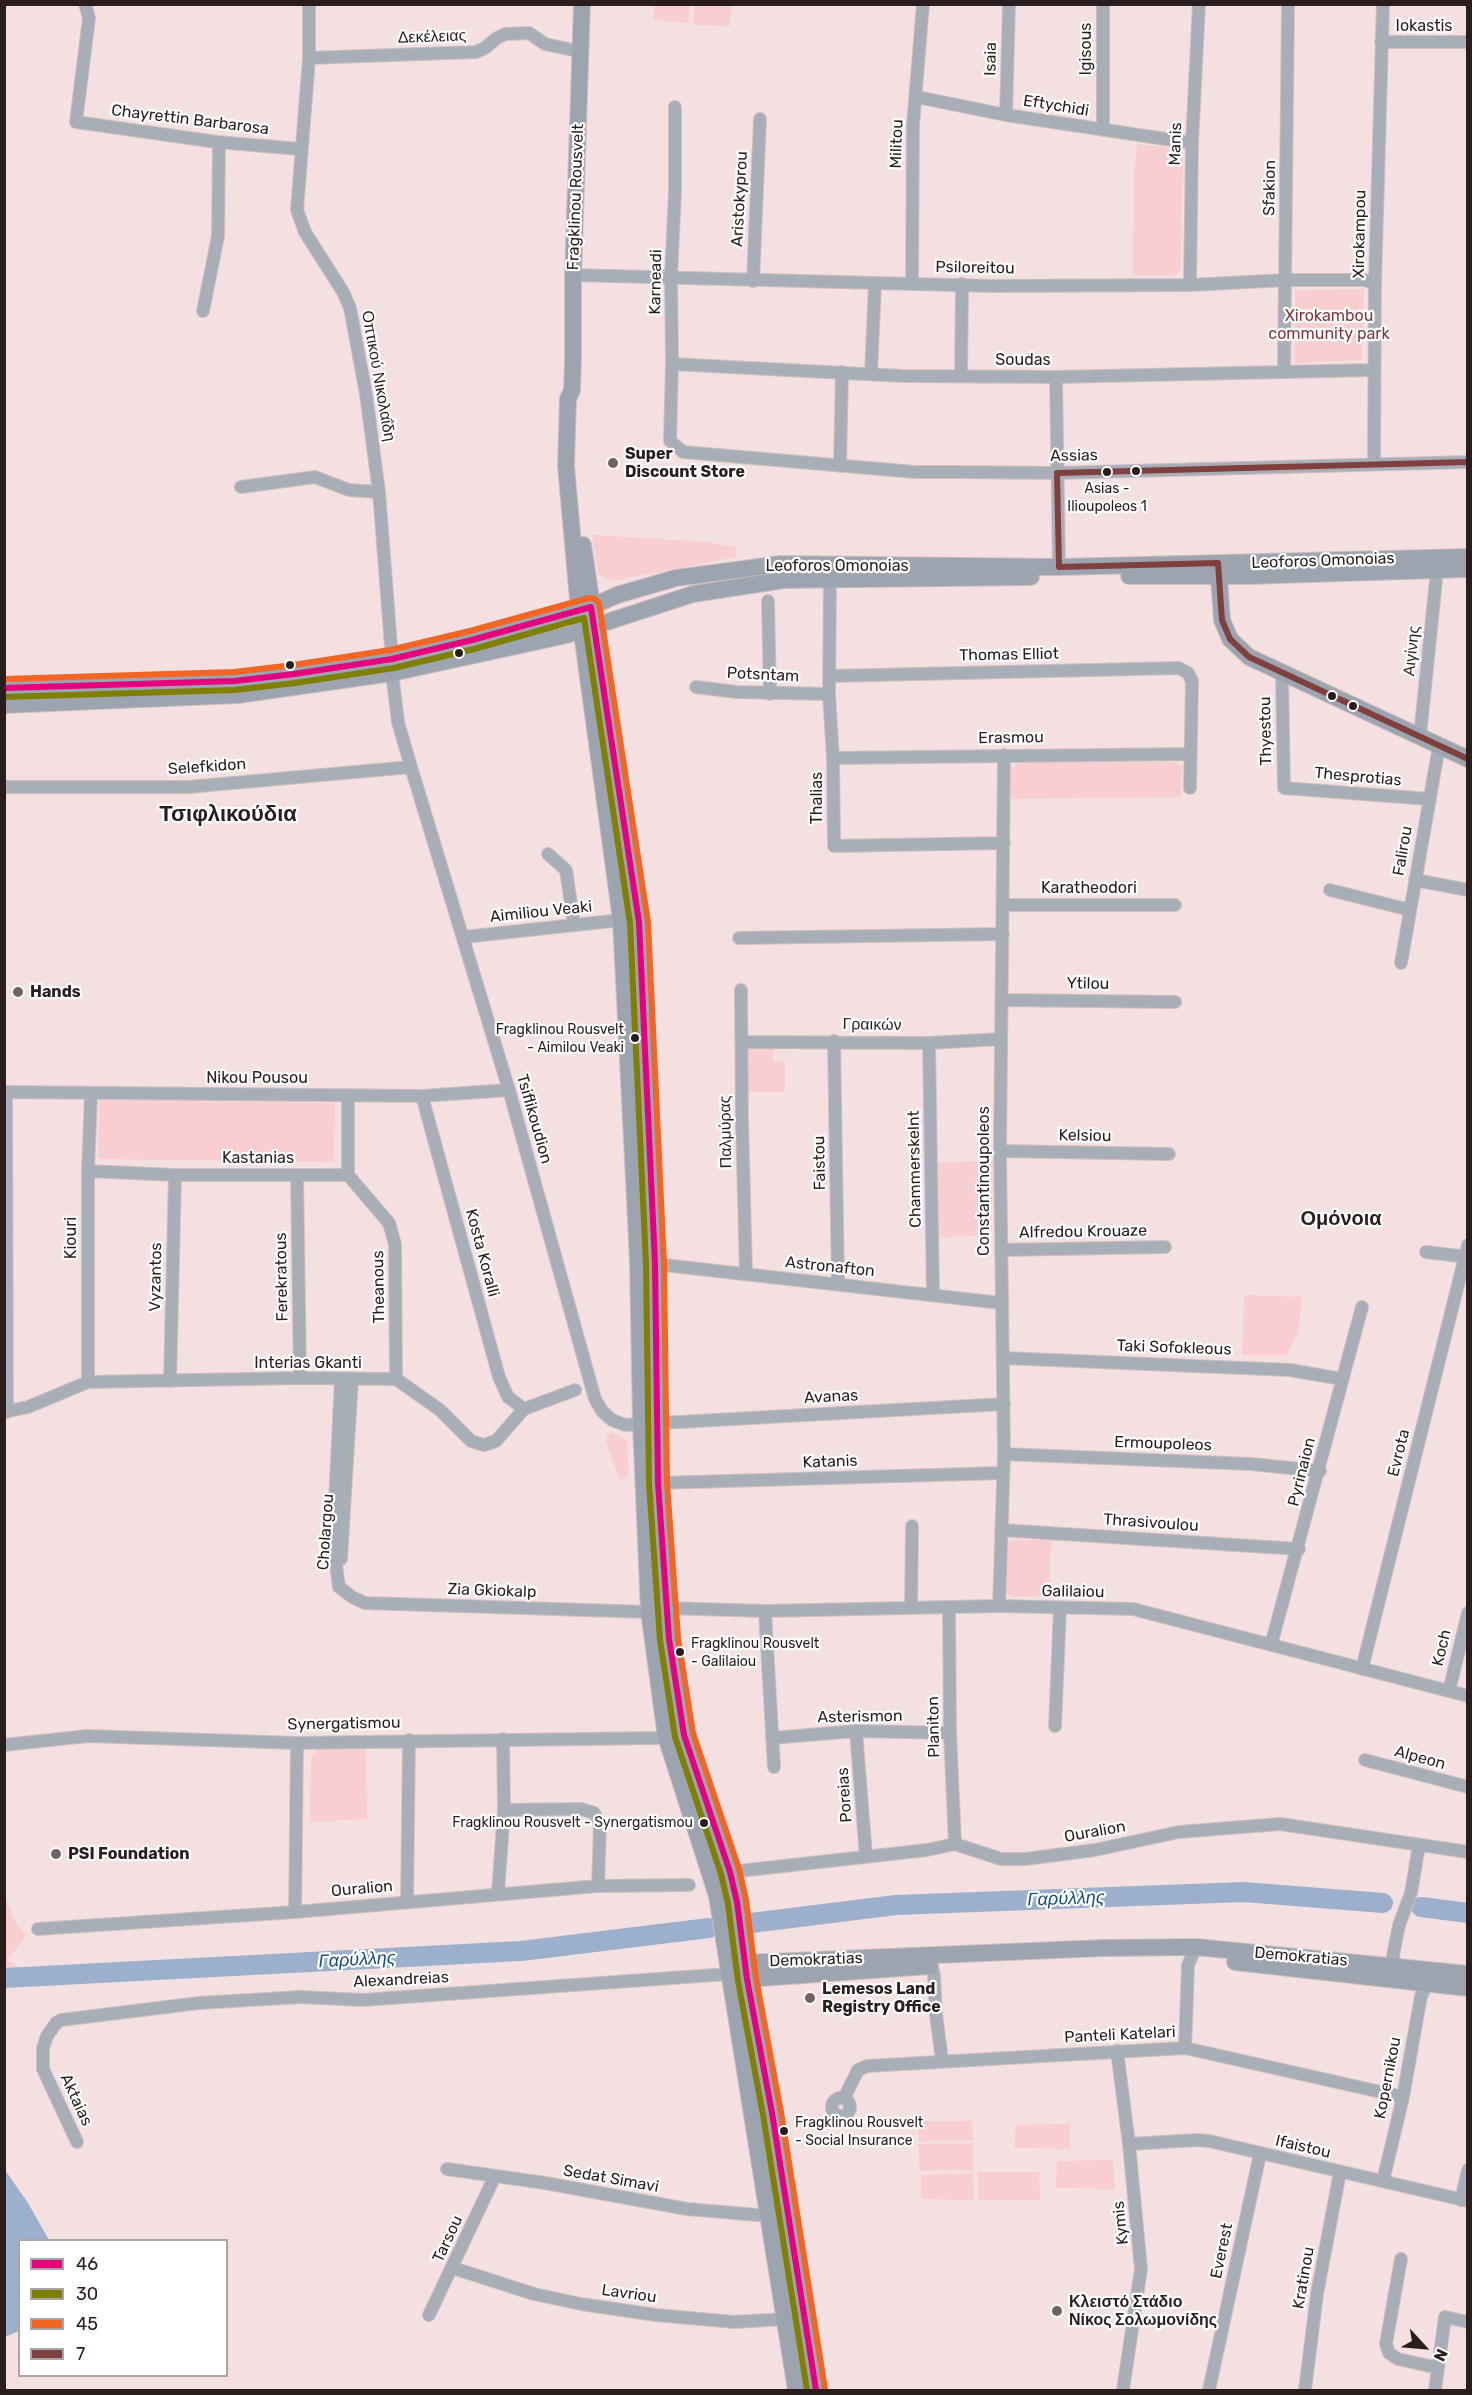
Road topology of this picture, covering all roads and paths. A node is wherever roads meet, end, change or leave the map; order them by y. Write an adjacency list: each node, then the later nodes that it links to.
1 (85, 4): 19 (street, Chayrettin Barbarosa)
2 (309, 4): 13 (street, Οπτικού Νικολαΐδη)
3 (582, 4): 12 (main road, Fragklinou Rousvelt)
4 (923, 4): 14 (street, Militou)
5 (1008, 4): 16 (street, Isaia)
6 (1103, 4): 18 (street, Igisous)
7 (1199, 4): 20 (street, Manis)
8 (1288, 4): 24 (street, Sfakion)
9 (1383, 4): 10 (street, Xirokampou)
10 (1381, 42): 11 (street, Iokastis); 27 (street, Xirokampou)
11 (1467, 42)
12 (582, 52): 13 (street, Δεκέλειας); 22 (main road, Fragklinou Rousvelt)
13 (309, 58): 21 (street, Οπτικού Νικολαΐδη)
14 (917, 97): 16 (street, Eftychidi); 28 (street, Militou)
15 (675, 107): 23 (street, Karneadi)
16 (1006, 115): 18 (street, Eftychidi)
17 (760, 119): 25 (street, Aristokyprou)
18 (1103, 130): 20 (street, Eftychidi)
19 (219, 142): 21 (street, Chayrettin Barbarosa); 31 (street)
20 (1192, 143): 30 (street, Manis)
21 (300, 149): 45 (street, Οπτικού Νικολαΐδη)
22 (573, 275): 23 (street, Psiloreitou); 53 (main road, Fragklinou Rousvelt)
23 (671, 277): 25 (street, Psiloreitou); 32 (street, Karneadi)
24 (1286, 280): 27 (street, Psiloreitou); 30 (street, Psiloreitou); 35 (street, Sfakion)
25 (753, 281): 26 (street, Psiloreitou)
26 (875, 283): 28 (street, Psiloreitou); 36 (street)
27 (1375, 283): 33 (street, Xirokampou)
28 (912, 284): 29 (street, Psiloreitou)
29 (962, 285): 30 (street, Psiloreitou); 37 (street)
30 (1190, 285)
31 (203, 311)
32 (672, 364): 34 (street, Soudas); 39 (street, Karneadi)
33 (1374, 370): 35 (street, Soudas); 41 (street, Xirokampou)
34 (842, 372): 36 (street, Soudas); 42 (street)
35 (1284, 372): 38 (street, Soudas)
36 (871, 373): 37 (street, Soudas)
37 (961, 376): 38 (street, Soudas)
38 (1056, 377): 43 (street)
39 (683, 452): 42 (street, Assias)
40 (1467, 462): 41 (street, Assias)
41 (1374, 464): 43 (street, Assias)
42 (840, 466): 43 (street, Assias)
43 (1057, 473): 47 (street)
44 (241, 487): 45 (street)
45 (379, 492): 55 (street, Οπτικού Νικολαΐδη)
46 (1467, 557): 48 (main road, Leoforos Omonoias)
47 (1059, 567): 48 (main road, Leoforos Omonoias); 53 (main road, Leoforos Omonoias)
48 (1217, 569): 50 (main road, Leoforos Omonoias); 51 (main road, Leoforos Omonoias); 56 (main road)
49 (1467, 569): 50 (main road, Leoforos Omonoias)
50 (1437, 570): 63 (street, Αιγίνης)
51 (830, 580): 54 (main road, Leoforos Omonoias); 57 (street, Thalias)
52 (768, 601): 61 (street)
53 (585, 609): 54 (main road, Fragklinou Rousvelt); 55 (main road, Leoforos Omonoias)
54 (588, 629): 55 (main road, Leoforos Omonoias); 82 (main road, Fragklinou Rousvelt); 110 (main road, Fragklinou Rousvelt)
55 (392, 666): 59 (main road, Leoforos Omonoias); 62 (main road, Leoforos Omonoias); 69 (street, Tsiflikoudion)
56 (1282, 674): 63 (main road); 72 (street, Thyestou)
57 (830, 676): 60 (street, Thalias); 65 (street, Thomas Elliot)
58 (696, 687): 61 (street, Potsntam)
59 (4, 688)
60 (829, 693): 61 (street, Potsntam); 67 (street, Thalias)
61 (770, 694)
62 (4, 705)
63 (1420, 736): 64 (main road)
64 (1439, 746): 68 (main road); 73 (street, Falirou)
65 (1190, 754): 66 (street, Erasmou); 71 (street)
66 (1004, 755): 67 (street, Erasmou); 74 (street, Constantinoupoleos)
67 (833, 758): 74 (street, Thalias)
68 (1467, 759)
69 (411, 767): 70 (street, Selefkidon); 85 (street, Tsiflikoudion)
70 (4, 787)
71 (1190, 788)
72 (1284, 788): 73 (street, Thesprotias)
73 (1429, 799): 76 (street, Falirou)
74 (1004, 843): 79 (street, Constantinoupoleos)
75 (548, 854): 83 (street)
76 (1415, 879): 78 (street); 81 (street, Falirou)
77 (1330, 890): 81 (street)
78 (1467, 890)
79 (1003, 905): 80 (street, Karatheodori); 84 (street, Constantinoupoleos)
80 (1175, 905)
81 (1410, 910): 87 (street, Falirou)
82 (621, 920): 83 (street, Aimiliou Veaki); 128 (main road, Fragklinou Rousvelt)
83 (574, 925): 85 (street, Aimiliou Veaki)
84 (1003, 934): 86 (street); 89 (street, Constantinoupoleos)
85 (464, 938): 95 (street, Tsiflikoudion)
86 (739, 938)
87 (1401, 963)
88 (741, 990): 93 (street, Παλμύρας)
89 (1001, 1000): 90 (street, Ytilou); 91 (street, Constantinoupoleos)
90 (1175, 1002)
91 (1001, 1039): 94 (street, Γραικών); 100 (street, Constantinoupoleos)
92 (834, 1041): 93 (street, Γραικών); 94 (street, Γραικών); 112 (street, Faistou)
93 (743, 1042): 111 (street, Παλμύρας)
94 (929, 1042): 113 (street, Chammerskelnt)
95 (509, 1090): 99 (street, Nikou Pousou); 128 (street, Tsiflikoudion)
96 (5, 1092): 97 (street, Nikou Pousou); 126 (street)
97 (91, 1094): 98 (street, Nikou Pousou); 102 (street, Kiouri)
98 (348, 1095): 99 (street, Nikou Pousou); 105 (street)
99 (422, 1096): 125 (street, Kosta Koralli)
100 (1000, 1151): 101 (street, Kelsiou); 107 (street, Constantinoupoleos)
101 (1168, 1154)
102 (88, 1171): 103 (street, Kastanias); 122 (street, Kiouri)
103 (175, 1174): 104 (street, Kastanias); 121 (street, Vyzantos)
104 (297, 1175): 105 (street, Kastanias); 117 (street, Ferekratous)
105 (348, 1175): 119 (street, Theanous)
106 (1165, 1246): 107 (street, Alfredou Krouaze)
107 (1001, 1250): 114 (street, Constantinoupoleos)
108 (1426, 1252): 109 (street)
109 (1466, 1253): 146 (street, Evrota)
110 (655, 1264): 111 (street, Astronafton); 127 (main road, Fragklinou Rousvelt)
111 (746, 1274): 112 (street, Astronafton)
112 (838, 1284): 113 (street, Astronafton)
113 (933, 1295): 114 (street, Astronafton)
114 (1001, 1303): 116 (street, Constantinoupoleos)
115 (1362, 1307): 120 (street, Pyrinaion)
116 (1004, 1358): 120 (street, Taki Sofokleous); 124 (street, Constantinoupoleos)
117 (300, 1378): 118 (street, Interias Gkanti); 121 (street, Interias Gkanti)
118 (347, 1379): 119 (street, Interias Gkanti); 136 (street, Cholargou)
119 (396, 1379): 125 (street)
120 (1342, 1379): 130 (street, Pyrinaion)
121 (170, 1381): 122 (street, Interias Gkanti)
122 (88, 1382): 126 (street, Interias Gkanti)
123 (575, 1390): 125 (street)
124 (1004, 1404): 127 (street, Avanas); 129 (street, Constantinoupoleos)
125 (524, 1410)
126 (6, 1412)
127 (659, 1422): 128 (street, Tsiflikoudion); 132 (main road, Fragklinou Rousvelt)
128 (640, 1424): 143 (main road, Fragklinou Rousvelt)
129 (1004, 1454): 130 (street, Ermoupoleos); 131 (street, Constantinoupoleos)
130 (1320, 1471): 135 (street, Pyrinaion)
131 (1002, 1473): 132 (street, Katanis); 134 (street, Constantinoupoleos)
132 (658, 1483): 138 (main road, Fragklinou Rousvelt)
133 (912, 1526): 139 (street)
134 (1001, 1530): 135 (street, Thrasivoulou); 137 (street, Constantinoupoleos)
135 (1299, 1549): 145 (street, Pyrinaion)
136 (339, 1587): 143 (street, Zia Gkiokalp)
137 (999, 1606): 140 (street, Galilaiou); 141 (street, Galilaiou)
138 (666, 1608): 142 (street, Galilaiou); 152 (main road, Fragklinou Rousvelt)
139 (910, 1608): 140 (street, Galilaiou); 142 (street, Galilaiou)
140 (950, 1608): 151 (street, Planiton)
141 (1060, 1608): 145 (street, Galilaiou); 149 (street)
142 (765, 1611): 154 (street)
143 (649, 1612): 153 (main road, Fragklinou Rousvelt)
144 (1467, 1613): 147 (street, Koch)
145 (1271, 1645): 146 (street, Galilaiou)
146 (1362, 1669): 147 (street, Galilaiou)
147 (1449, 1691): 148 (street, Galilaiou)
148 (1467, 1696)
149 (1055, 1726)
150 (856, 1731): 151 (street, Asterismon); 154 (street, Asterismon); 166 (street, Poreias)
151 (950, 1733): 163 (street, Planiton)
152 (684, 1735): 153 (street, Synergatismou); 167 (main road, Fragklinou Rousvelt)
153 (666, 1737): 155 (street, Synergatismou); 178 (main road, Fragklinou Rousvelt)
154 (772, 1738): 160 (street)
155 (503, 1739): 156 (street, Synergatismou); 162 (street)
156 (409, 1740): 157 (street, Synergatismou); 171 (street)
157 (297, 1743): 158 (street, Synergatismou); 172 (street)
158 (4, 1745)
159 (1365, 1760): 161 (street, Alpeon)
160 (774, 1767)
161 (1467, 1787)
162 (504, 1810): 169 (street); 170 (street)
163 (955, 1844): 164 (street, Ouralion); 166 (street, Ouralion)
164 (1419, 1845): 165 (street, Ouralion); 176 (street)
165 (1467, 1852)
166 (866, 1856): 167 (street, Ouralion)
167 (730, 1872): 177 (main road, Fragklinou Rousvelt)
168 (689, 1885): 169 (street, Ouralion)
169 (598, 1886): 170 (street, Ouralion)
170 (498, 1893): 171 (street, Ouralion)
171 (407, 1901): 172 (street, Ouralion)
172 (295, 1912): 173 (street, Ouralion)
173 (38, 1929)
174 (1193, 1952): 175 (main road, Demokratias); 176 (main road, Demokratias); 181 (main road, Demokratias); 183 (street)
175 (930, 1961): 177 (main road, Demokratias); 185 (street)
176 (1395, 1966): 179 (main road, Demokratias)
177 (746, 1971): 178 (main road); 201 (main road, Fragklinou Rousvelt)
178 (728, 1974): 182 (street, Alexandreias); 197 (main road, Fragklinou Rousvelt)
179 (1467, 1974)
180 (1467, 1988): 181 (main road, Demokratias)
181 (1424, 1990): 186 (street, Kopernikou)
182 (47, 2036): 188 (street, Aktaias)
183 (1185, 2048): 184 (street, Panteli Katelari); 186 (street, Panteli Katelari)
184 (1117, 2051): 185 (street, Panteli Katelari); 189 (street, Kymis)
185 (942, 2061): 187 (street, Panteli Katelari)
186 (1402, 2097): 195 (street, Kopernikou)
187 (844, 2098)
188 (77, 2142)
189 (1129, 2144): 190 (street, Ifaistou); 207 (street, Kymis)
190 (1260, 2154): 193 (street, Ifaistou); 208 (street, Everest)
191 (447, 2169): 194 (street, Sedat Simavi)
192 (1467, 2170): 196 (street)
193 (1340, 2172): 195 (street, Ifaistou); 209 (street, Kratinou)
194 (495, 2176): 197 (street, Sedat Simavi); 199 (street, Tarsou)
195 (1383, 2181): 196 (street, Ifaistou)
196 (1464, 2200)
197 (769, 2216): 202 (main road, Fragklinou Rousvelt)
198 (1401, 2259): 204 (street)
199 (453, 2268): 200 (street, Tarsou); 202 (street, Lavriou)
200 (429, 2315)
201 (805, 2318): 202 (street, Lavriou); 206 (main road, Fragklinou Rousvelt)
202 (786, 2319): 205 (main road, Fragklinou Rousvelt)
203 (1467, 2322): 204 (street)
204 (1438, 2368): 210 (street)
205 (796, 2391)
206 (816, 2391)
207 (1123, 2391)
208 (1209, 2391)
209 (1305, 2391)
210 (1436, 2391)

